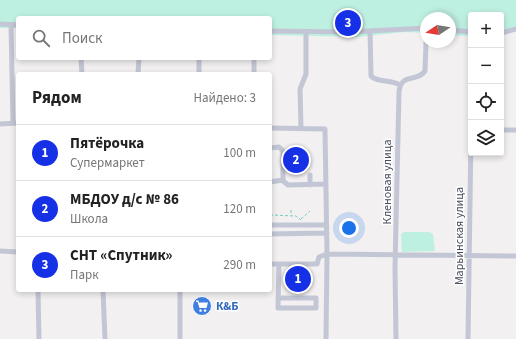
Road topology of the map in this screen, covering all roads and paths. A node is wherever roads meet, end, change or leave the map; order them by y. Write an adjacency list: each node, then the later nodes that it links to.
1 (0, 24): 3 (street)
2 (16, 24): 3 (street)
3 (11, 25): 22 (street)
4 (420, 28): 7 (street)
5 (516, 29): 11 (street)
6 (272, 31): 9 (street)
7 (370, 31): 9 (street); 21 (street)
8 (456, 31): 10 (street)
9 (306, 32): 25 (street)
10 (468, 32)
11 (504, 32)
12 (426, 48): 21 (street)
13 (81, 60): 17 (street)
14 (139, 60): 18 (street)
15 (199, 60): 19 (street)
16 (254, 60): 20 (street)
17 (82, 72)
18 (138, 72)
19 (199, 72)
20 (254, 72)
21 (400, 85): 48 (street, Кленовая улица)
22 (16, 123): 23 (street)
23 (0, 124)
24 (272, 128): 25 (street)
25 (301, 128): 33 (street)
26 (504, 130): 27 (street)
27 (516, 130)
28 (272, 148): 31 (street)
29 (471, 156): 49 (street, Марьинская улица)
30 (310, 175): 34 (street)
31 (282, 181): 32 (street); 34 (street)
32 (272, 182)
33 (326, 184): 34 (street); 42 (street)
34 (310, 185)
35 (291, 210): 38 (path)
36 (310, 211): 39 (path)
37 (272, 215): 38 (path)
38 (291, 216): 39 (path)
39 (300, 219): 41 (path)
40 (272, 225): 41 (street)
41 (307, 225): 42 (street)
42 (326, 225): 44 (street)
43 (272, 234): 44 (street)
44 (327, 234): 47 (street)
45 (0, 251): 46 (street)
46 (16, 252)
47 (327, 254): 48 (street); 52 (street); 60 (street)
48 (397, 255): 49 (street); 61 (street, Кленовая улица)
49 (470, 256): 50 (street); 62 (street, Марьинская улица)
50 (516, 256)
51 (272, 264): 52 (street)
52 (279, 264): 56 (street)
53 (38, 292): 57 (street)
54 (103, 292): 58 (street)
55 (180, 292): 59 (street)
56 (278, 298): 56 (street)
57 (39, 339)
58 (105, 339)
59 (180, 339)
60 (326, 339)
61 (396, 339)
62 (468, 339)

